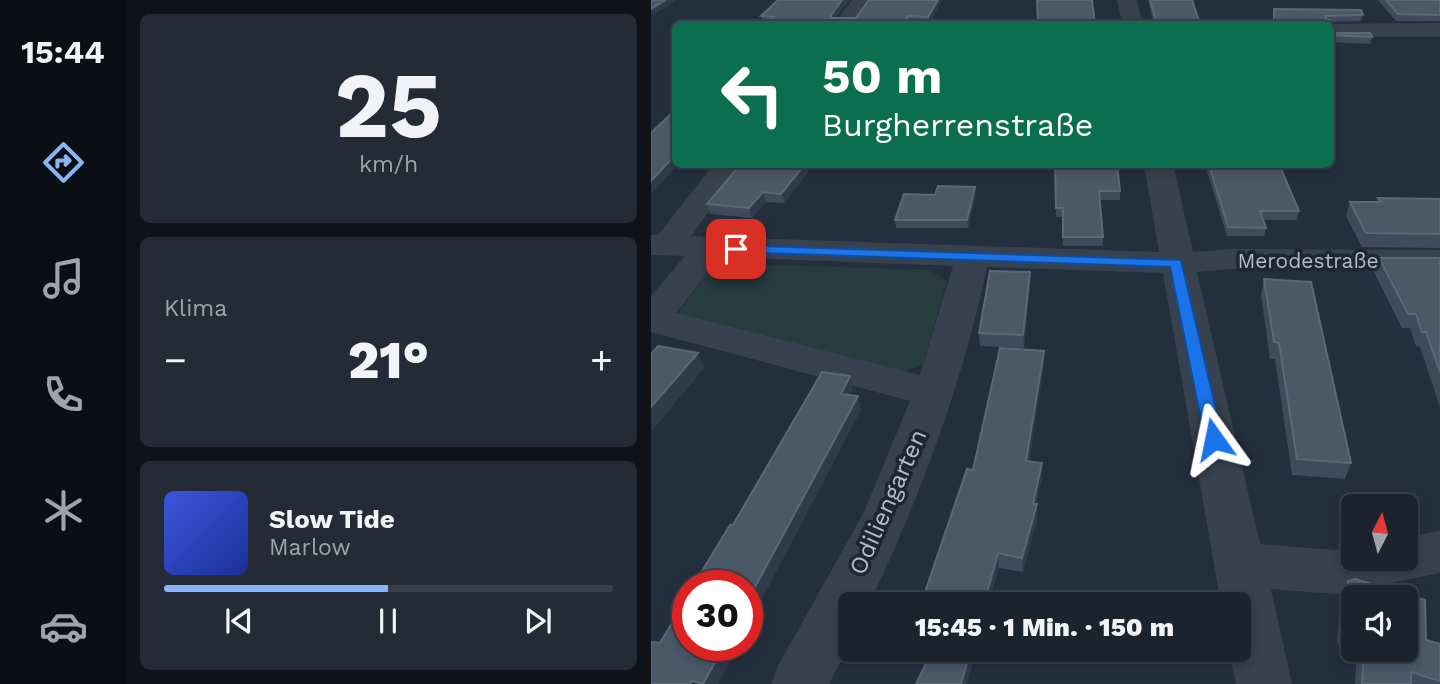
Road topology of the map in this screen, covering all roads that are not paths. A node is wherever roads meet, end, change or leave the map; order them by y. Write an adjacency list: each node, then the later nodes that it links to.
1 (862, 0): 3 (street)
2 (1127, 0): 4 (street)
3 (846, 21)
4 (1131, 21)
5 (1334, 30): 6 (street)
6 (1440, 30)
7 (726, 168): 9 (street)
8 (1159, 168): 13 (street)
9 (659, 245): 10 (street, Merodestraße)
10 (710, 248): 11 (street, Merodestraße); 14 (street)
11 (973, 255): 13 (street, Merodestraße); 15 (street, Odiliengarten)
12 (1440, 260): 13 (street, Merodestraße)
13 (1176, 263): 17 (street)
14 (652, 320): 15 (street)
15 (934, 393): 18 (street, Odiliengarten)
16 (1440, 552): 17 (street)
17 (1241, 565): 19 (street)
18 (799, 684)
19 (1264, 684)

